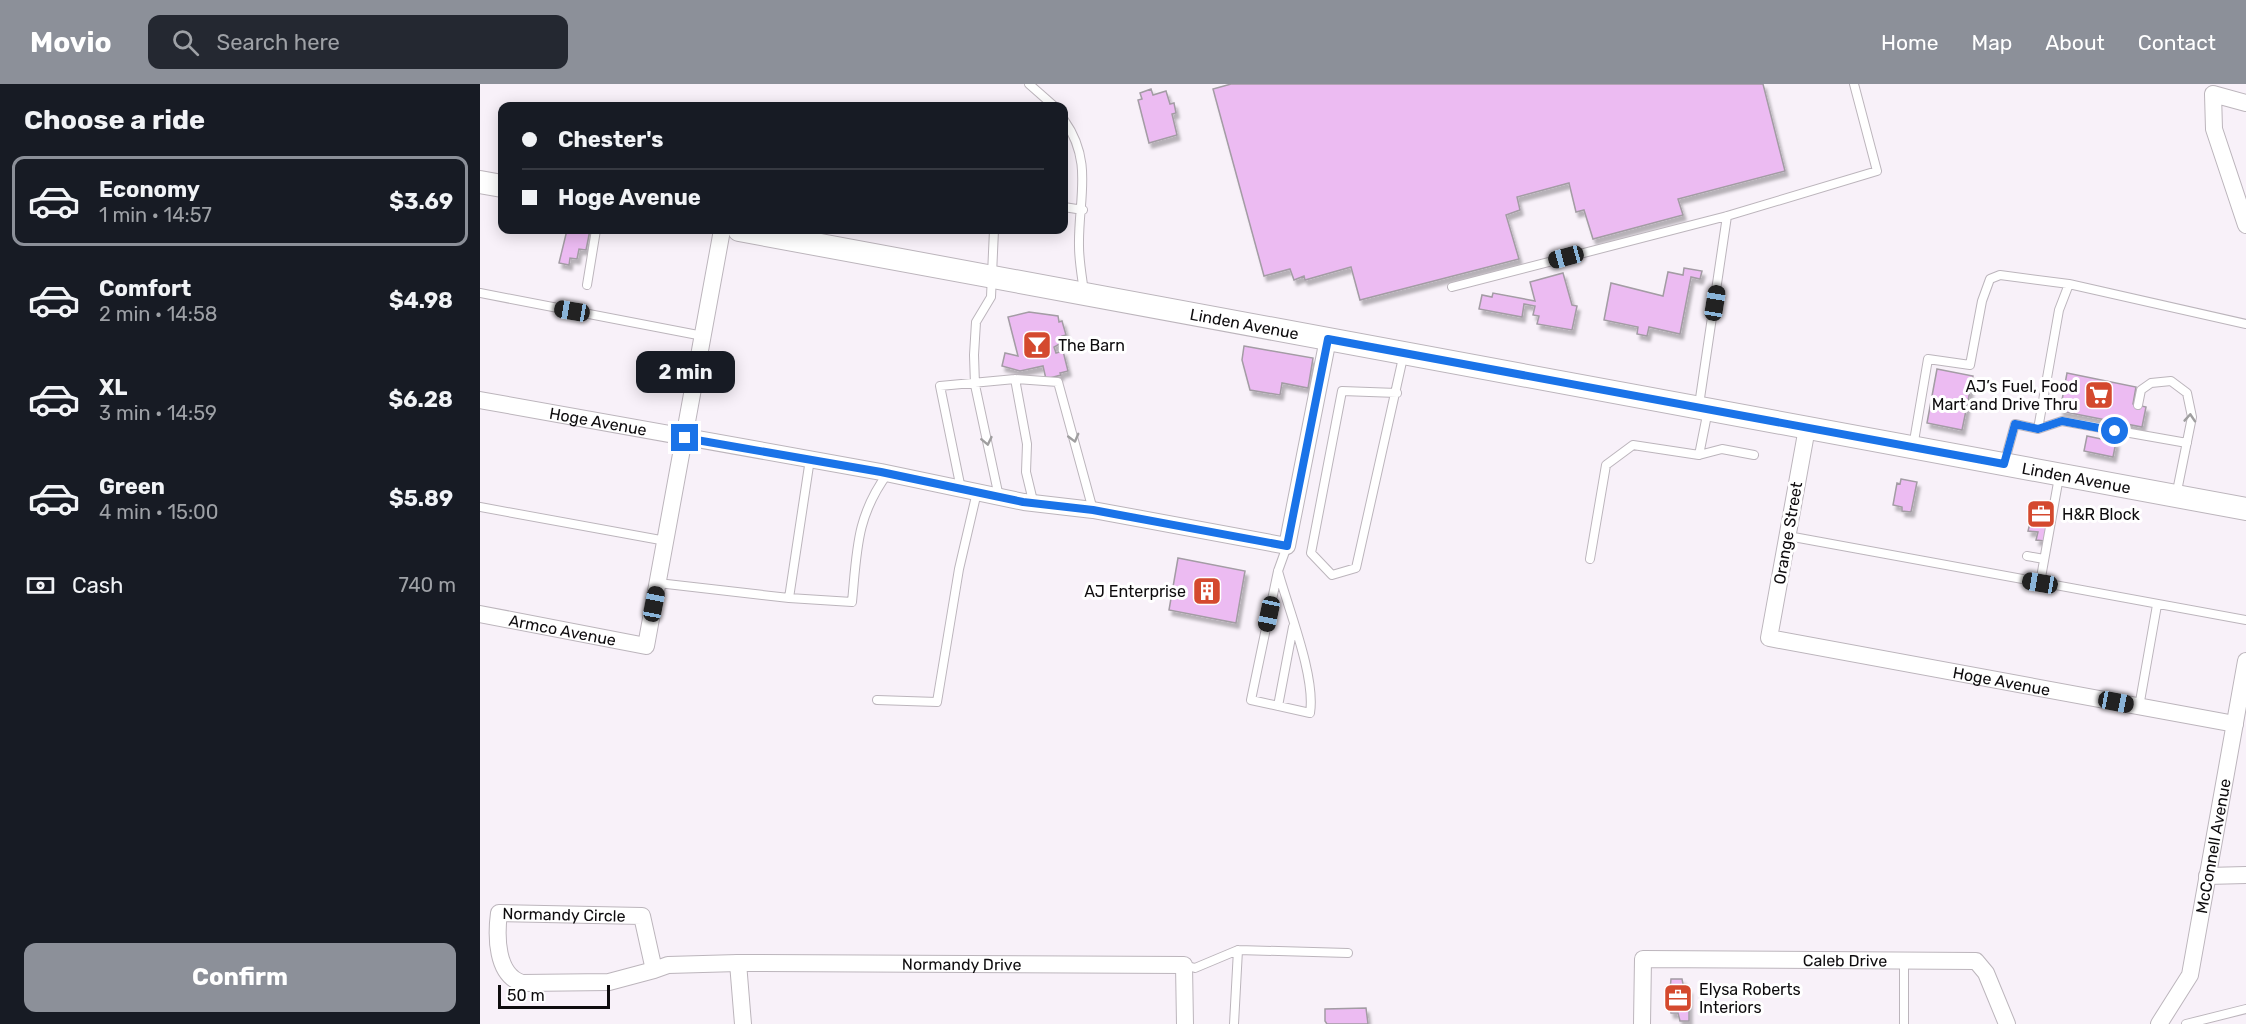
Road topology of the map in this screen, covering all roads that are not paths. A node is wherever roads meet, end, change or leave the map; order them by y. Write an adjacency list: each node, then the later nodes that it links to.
1 (1029, 84): 3 (lane)
2 (1854, 84): 10 (lane)
3 (1049, 102)
4 (2246, 103): 11 (street)
5 (1068, 126): 9 (lane)
6 (480, 182): 7 (street)
7 (498, 185)
8 (1068, 208): 9 (lane)
9 (1083, 210): 21 (lane)
10 (1726, 216): 19 (lane); 31 (lane)
11 (2246, 225)
12 (595, 234): 18 (lane)
13 (721, 234): 23 (street)
14 (761, 234): 16 (street, Linden Avenue)
15 (994, 234): 16 (lane)
16 (991, 276): 21 (street, Linden Avenue); 27 (lane)
17 (2069, 284): 22 (lane); 33 (lane); 36 (lane)
18 (587, 285)
19 (1452, 287)
20 (480, 293): 23 (lane)
21 (1084, 293): 24 (street, Linden Avenue)
22 (2246, 324)
23 (703, 336): 34 (street)
24 (1328, 339): 25 (street, Linden Avenue); 52 (street)
25 (1404, 353): 28 (lane); 31 (street, Linden Avenue)
26 (1015, 379): 27 (lane); 46 (lane); 49 (lane, one-way to 49)
27 (975, 385): 43 (lane); 45 (lane, one-way to 45)
28 (1397, 393): 28 (lane)
29 (480, 400): 34 (street, Hoge Avenue)
30 (2138, 405): 35 (lane, one-way to 30)
31 (1703, 408): 32 (street, Linden Avenue); 37 (lane)
32 (1807, 428): 36 (street, Linden Avenue); 50 (street, Orange Street)
33 (2038, 429): 35 (lane); 40 (lane)
34 (685, 438): 39 (street, Hoge Avenue); 51 (street)
35 (2187, 443): 44 (lane)
36 (1913, 447): 40 (street, Linden Avenue)
37 (1699, 455): 38 (lane); 54 (lane)
38 (1754, 455)
39 (810, 459): 41 (street, Hoge Avenue); 59 (lane)
40 (2004, 464): 42 (street, Linden Avenue)
41 (888, 473): 43 (street, Hoge Avenue); 59 (lane)
42 (2059, 474): 44 (street, Linden Avenue); 55 (lane)
43 (969, 491): 45 (street, Hoge Avenue); 66 (lane)
44 (2176, 496): 48 (street, Linden Avenue)
45 (999, 497): 46 (street, Hoge Avenue)
46 (1033, 501): 49 (street, Hoge Avenue)
47 (480, 507): 51 (lane)
48 (2246, 509)
49 (1093, 510): 52 (street, Hoge Avenue)
50 (1788, 536): 58 (lane); 64 (street, Orange Street)
51 (666, 542): 57 (street)
52 (1287, 546): 56 (lane)
53 (2027, 556): 55 (lane)
54 (1590, 558)
55 (2044, 560): 58 (lane)
56 (1278, 571): 63 (lane); 67 (lane)
57 (658, 583): 59 (lane); 61 (street, Armco Avenue)
58 (2040, 583): 60 (lane)
59 (789, 598)
60 (2157, 605): 62 (lane); 68 (lane)
61 (480, 614)
62 (2246, 620)
63 (1293, 627): 67 (lane); 67 (lane)
64 (1769, 639): 68 (street, Hoge Avenue)
65 (2246, 661): 69 (street, McConnell Avenue)
66 (877, 700)
67 (1278, 706)
68 (2139, 707): 69 (street, Hoge Avenue)
69 (2235, 724): 71 (street, McConnell Avenue)
70 (2246, 874): 71 (street)
71 (2207, 876): 85 (street, McConnell Avenue)
72 (1238, 951): 73 (lane); 76 (lane); 81 (lane)
73 (1348, 953)
74 (1904, 959): 82 (street, Caleb Drive); 83 (lane); 84 (street, Caleb Drive)
75 (738, 963): 76 (street, Normandy Drive); 77 (street, Normandy Circle); 79 (street)
76 (1184, 965): 80 (street)
77 (654, 970): 77 (street, Normandy Circle)
78 (2246, 1009): 86 (lane)
79 (743, 1024)
80 (1185, 1024)
81 (1234, 1024)
82 (1642, 1024)
83 (1904, 1024)
84 (2007, 1024)
85 (2160, 1024)
86 (2186, 1024)

